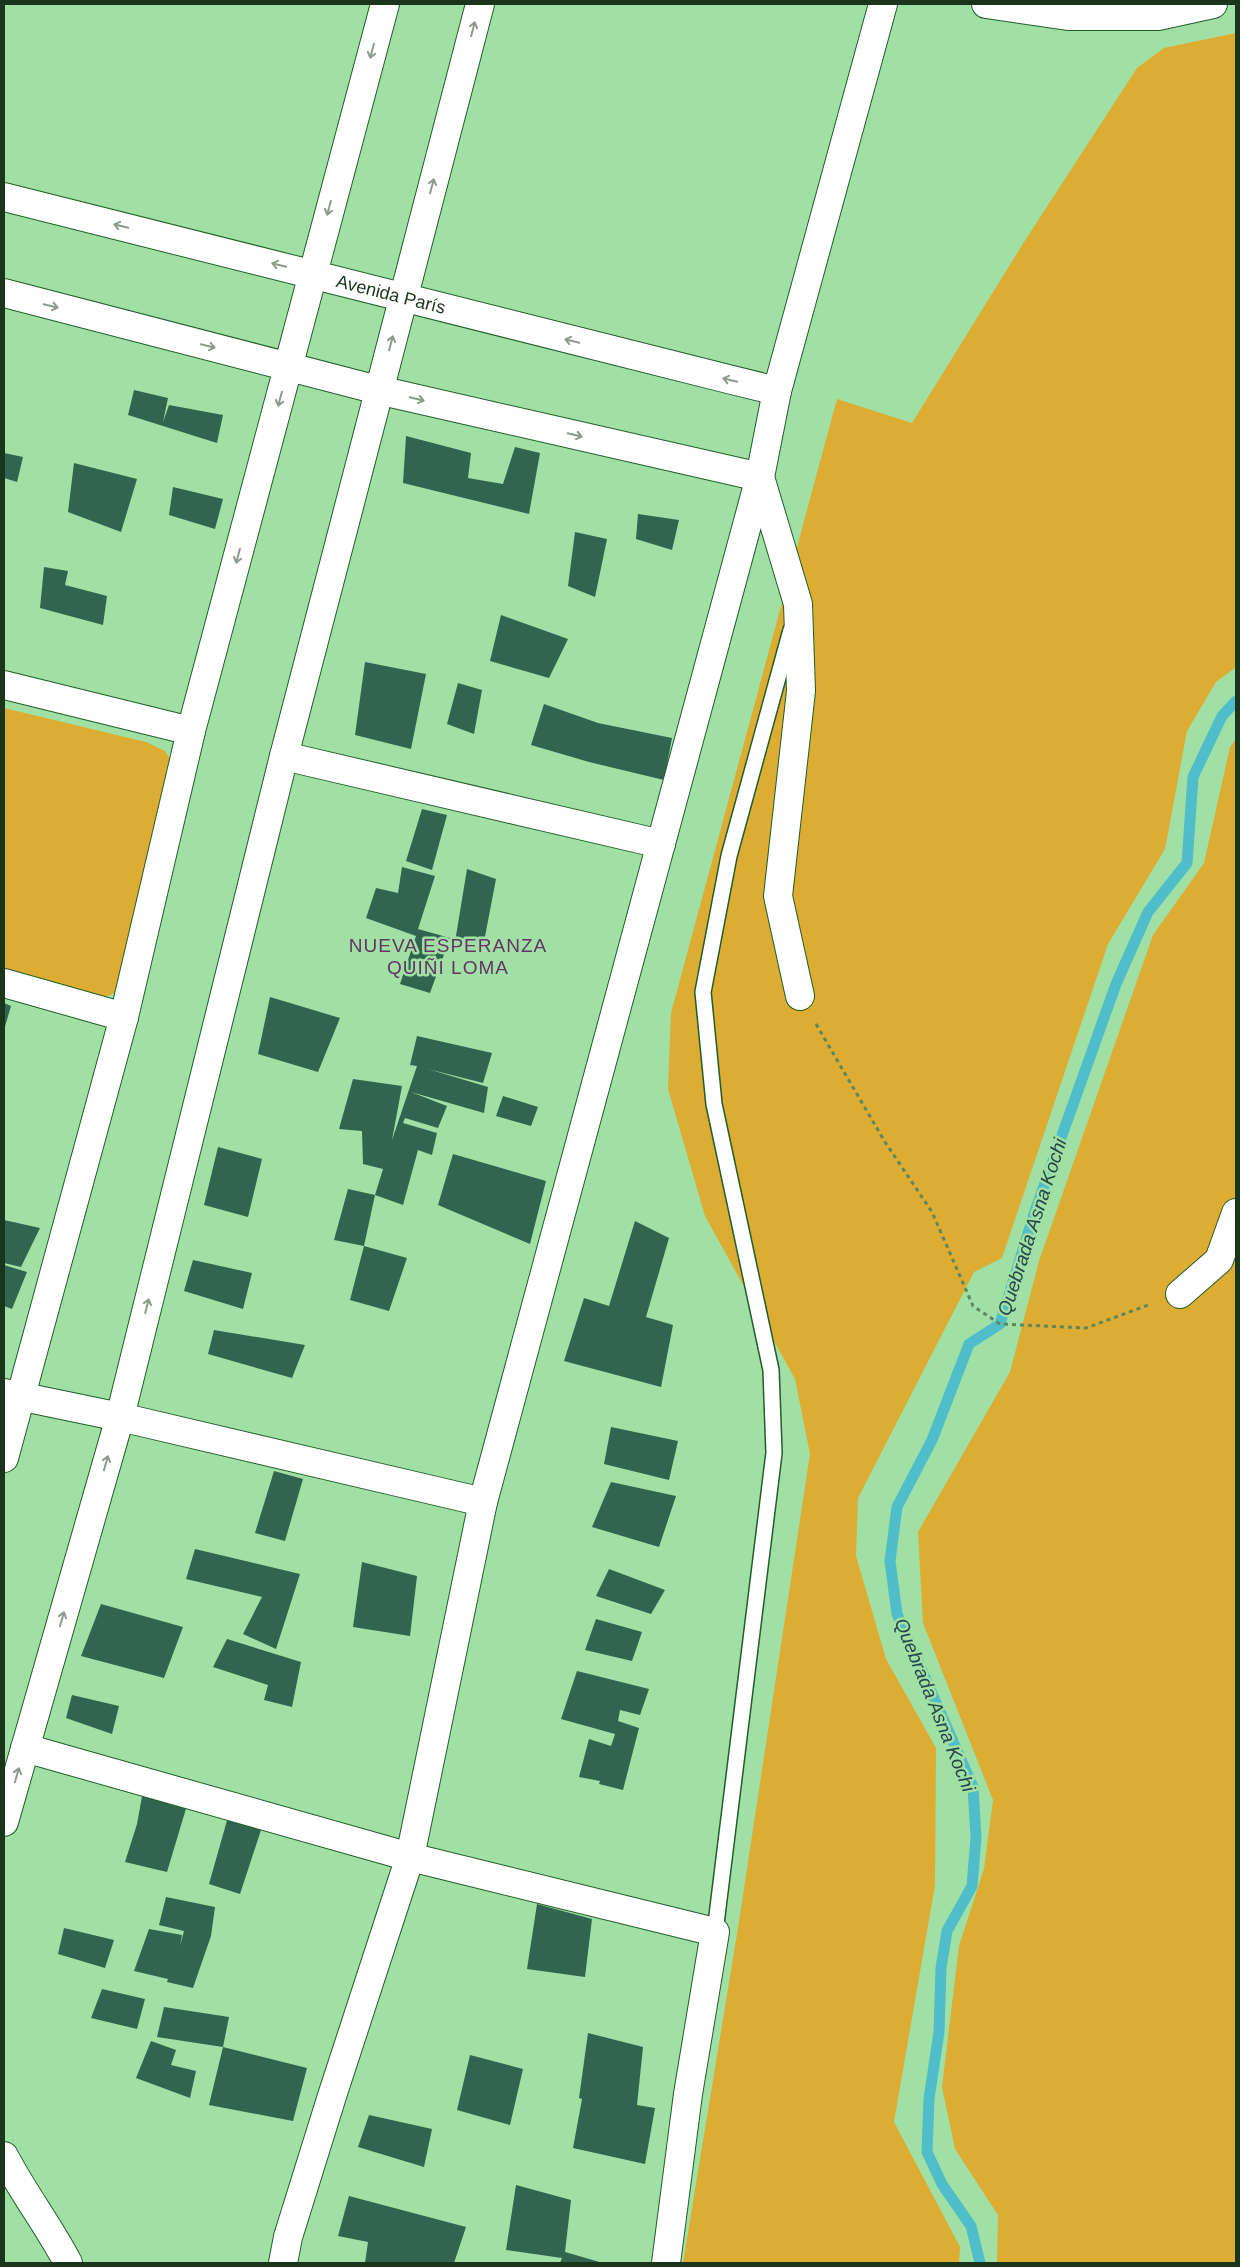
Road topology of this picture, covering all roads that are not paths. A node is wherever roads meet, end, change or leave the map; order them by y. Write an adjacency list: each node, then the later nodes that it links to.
1 (385, 4): 7 (street, one-way to 7)
2 (480, 4): 9 (street, one-way to 2)
3 (883, 4): 12 (street)
4 (986, 4): 5 (street)
5 (1213, 4)
6 (4, 197): 7 (street, Avenida París, one-way to 6)
7 (311, 273): 9 (street, Avenida París); 10 (street)
8 (4, 294): 10 (street, one-way to 10)
9 (402, 299): 11 (street, one-way to 9); 12 (street, Avenida París, one-way to 9)
10 (289, 366): 11 (street); 16 (street, one-way to 16)
11 (378, 390): 13 (street, one-way to 13); 17 (street)
12 (777, 392): 13 (street)
13 (760, 477): 14 (street); 18 (street)
14 (798, 604): 20 (street); 31 (lane)
15 (4, 686): 16 (street)
16 (191, 731): 21 (street)
17 (284, 756): 18 (street); 25 (street, one-way to 17)
18 (661, 844): 27 (street)
19 (4, 984): 21 (street)
20 (800, 996)
21 (124, 1017): 24 (street)
22 (1236, 1214): 23 (street)
23 (1180, 1294)
24 (12, 1395): 25 (street); 26 (street)
25 (120, 1417): 27 (street); 28 (street, one-way to 25)
26 (4, 1458)
27 (483, 1502): 30 (street)
28 (25, 1748): 29 (street, one-way to 28); 30 (street)
29 (4, 1822)
30 (410, 1857): 31 (street); 33 (street)
31 (715, 1932): 36 (street)
32 (4, 2156): 34 (street)
33 (288, 2250): 35 (street)
34 (68, 2263)
35 (283, 2263)
36 (666, 2263)

